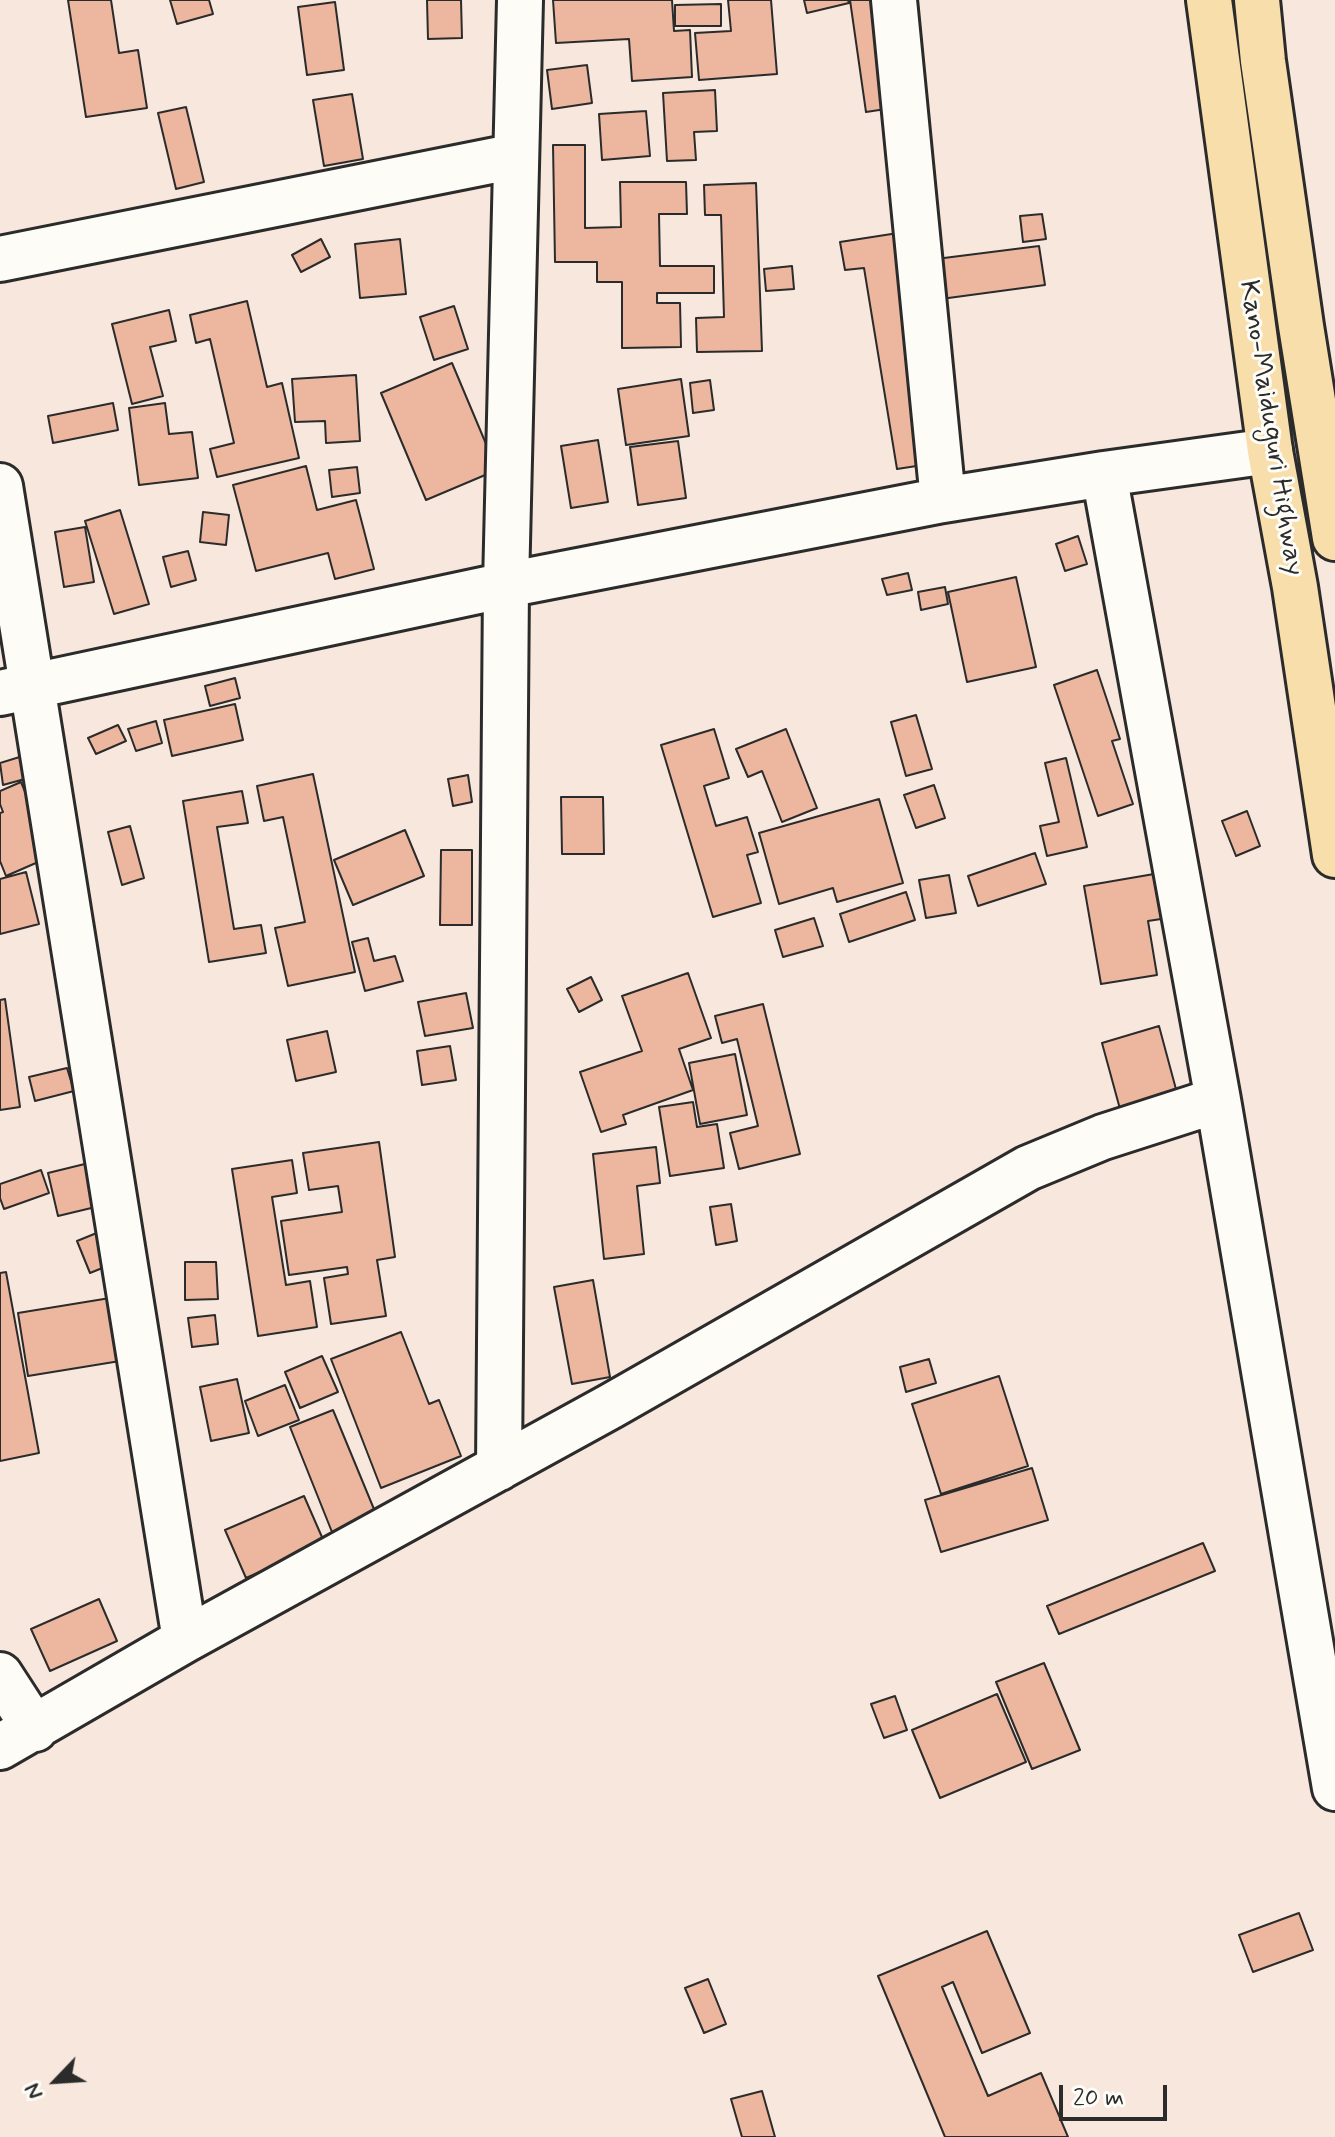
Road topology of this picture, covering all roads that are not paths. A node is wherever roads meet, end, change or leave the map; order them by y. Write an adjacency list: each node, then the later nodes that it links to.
1 (520, 0): 5 (street)
2 (894, 0): 10 (street)
3 (1209, 0): 7 (highway, Kano-Maiduguri Highway)
4 (1257, 0): 11 (highway, Kano-Maiduguri Highway)
5 (516, 156): 6 (street); 12 (street)
6 (0, 259)
7 (1270, 451): 8 (street); 14 (highway, Kano-Maiduguri Highway)
8 (1104, 474): 10 (street); 15 (street)
9 (0, 486): 13 (street)
10 (943, 500): 12 (street)
11 (1335, 538)
12 (506, 585): 13 (street); 16 (street)
13 (16, 688): 17 (street)
14 (1335, 855)
15 (1218, 1100): 16 (street); 20 (street)
16 (499, 1468): 17 (street)
17 (185, 1640): 19 (street)
18 (0, 1675): 19 (street)
19 (17, 1738)
20 (1335, 1788)

